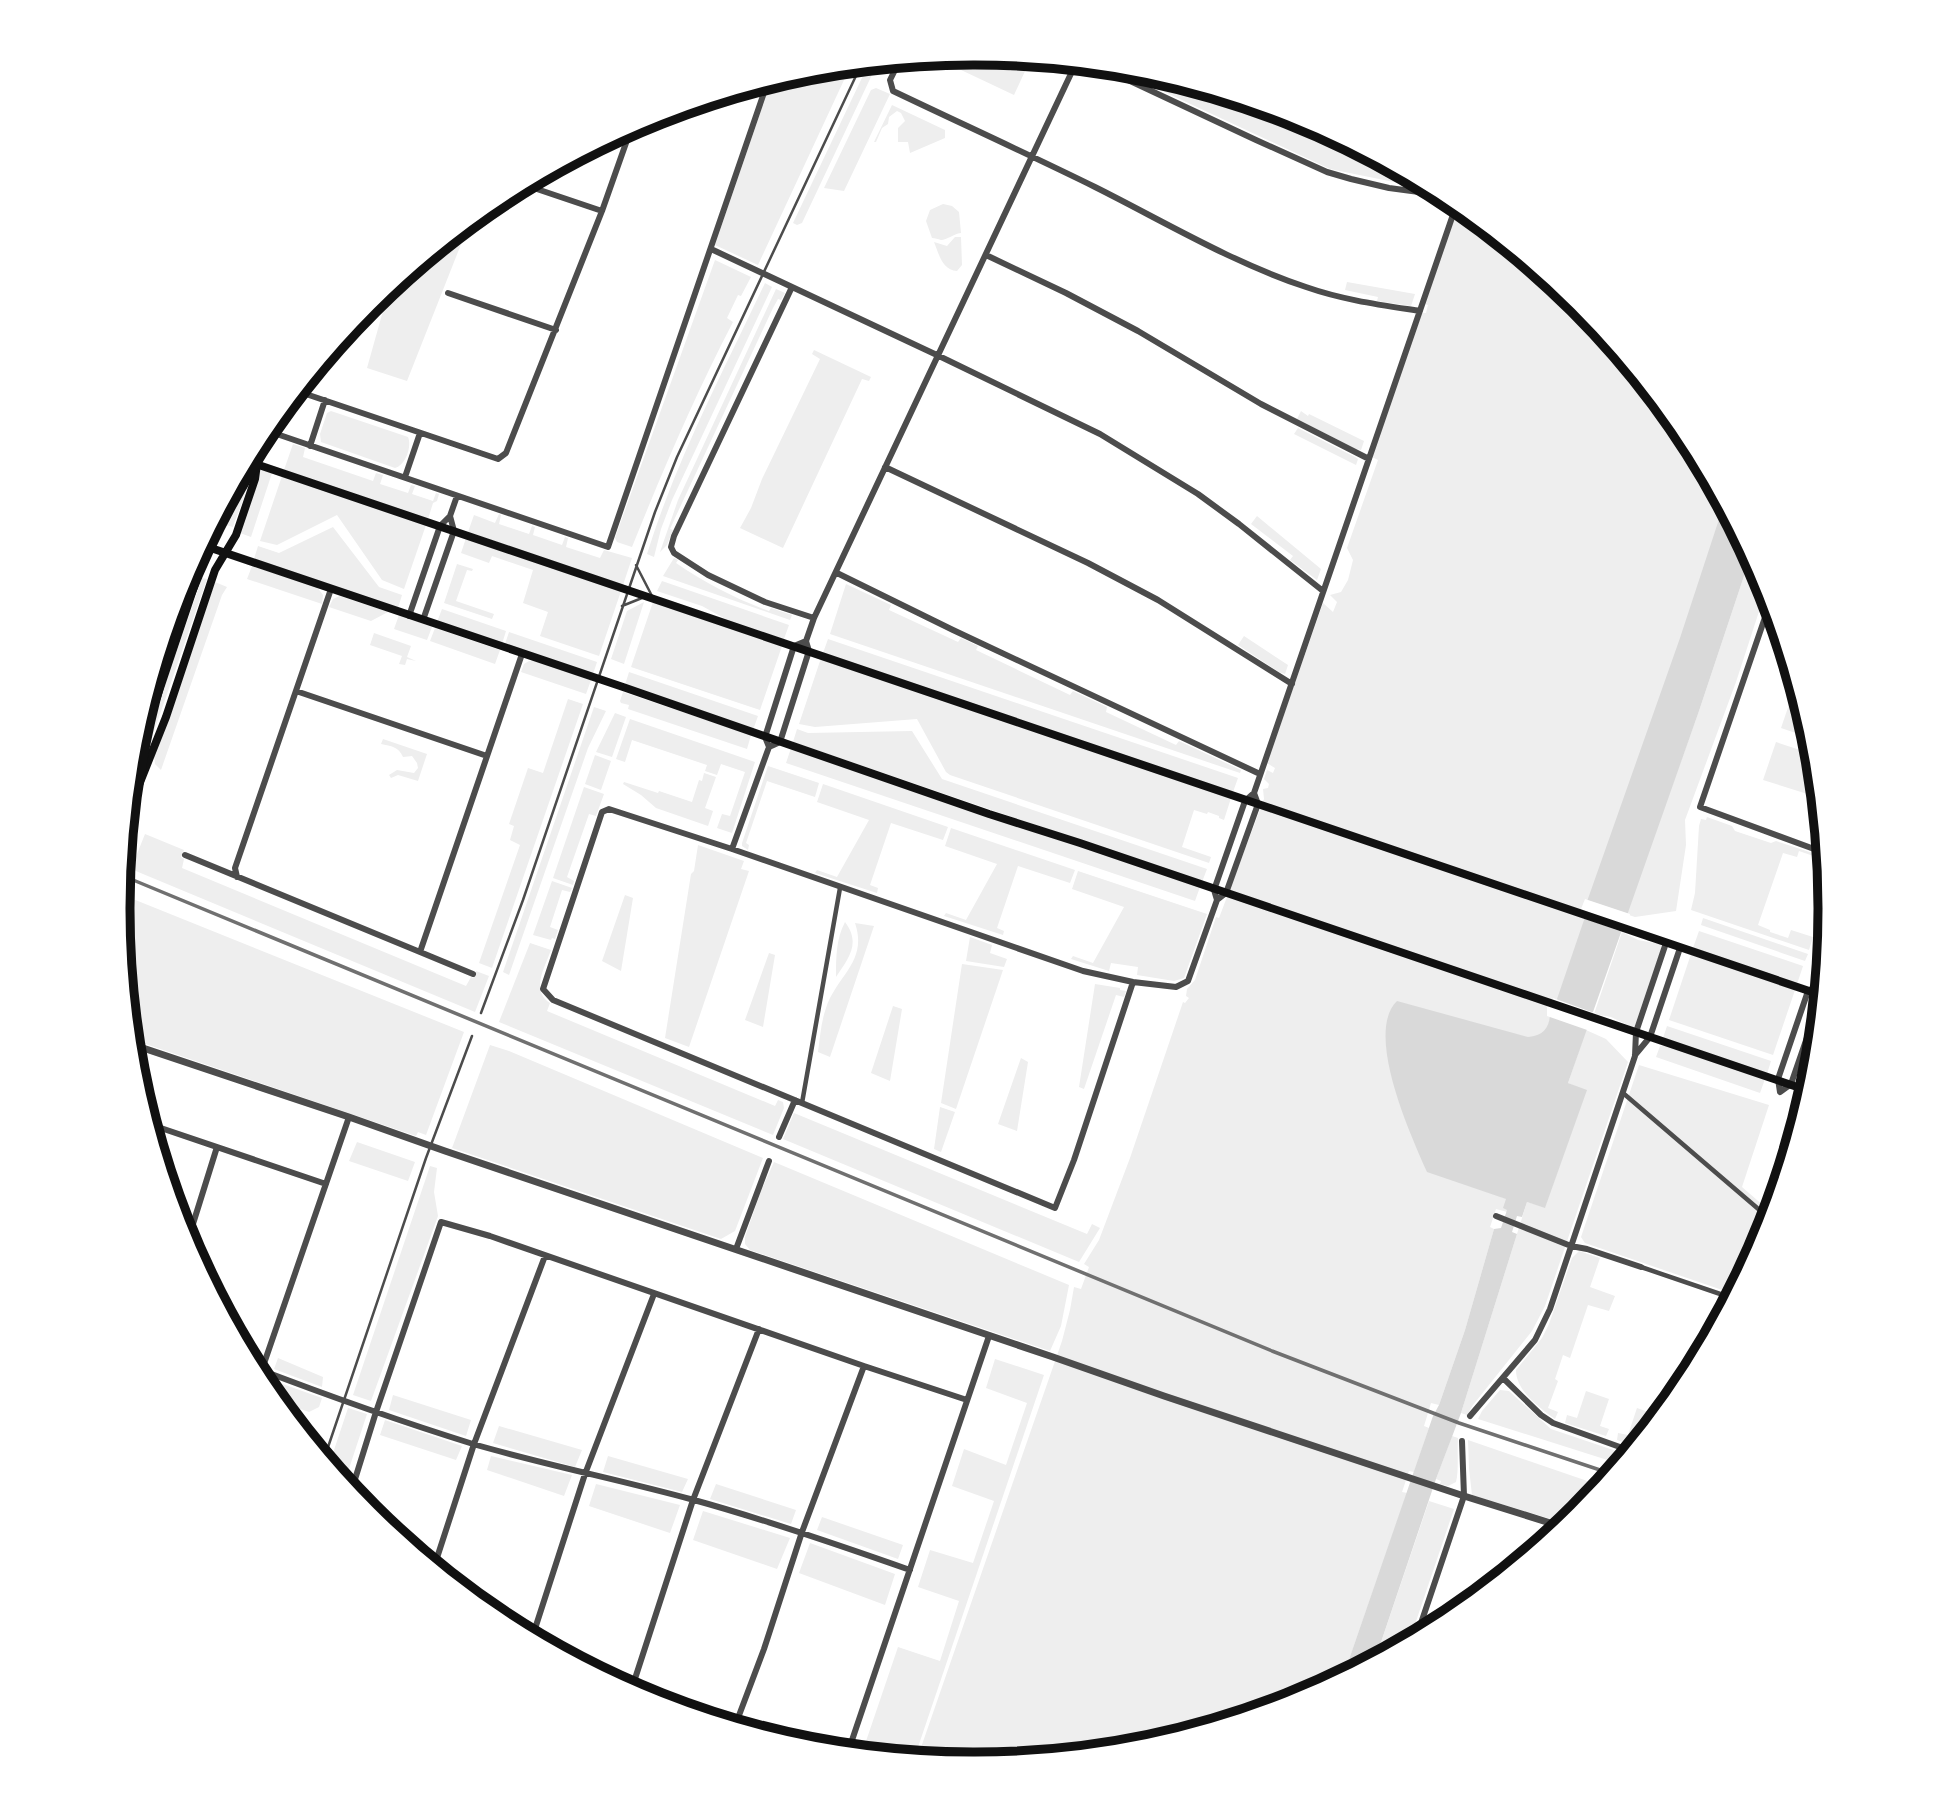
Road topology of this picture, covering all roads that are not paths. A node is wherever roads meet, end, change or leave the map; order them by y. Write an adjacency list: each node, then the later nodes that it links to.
1 (895, 69): 7 (street)
2 (1072, 71): 7 (street)
3 (858, 73): 14 (lane)
4 (1125, 79): 9 (street)
5 (764, 92): 12 (street)
6 (627, 140): 10 (street)
7 (1032, 156): 13 (street); 17 (street)
8 (535, 188): 10 (street)
9 (1419, 192)
10 (602, 211): 18 (street)
11 (1453, 214): 17 (street)
12 (711, 249): 14 (street); 29 (street)
13 (986, 255): 19 (street); 25 (street)
14 (763, 273): 15 (street); 35 (lane)
15 (792, 287): 19 (street); 45 (street)
16 (448, 293): 18 (street)
17 (1420, 311): 25 (street)
18 (556, 330): 22 (street)
19 (939, 356): 27 (street); 40 (street)
20 (306, 394): 21 (street)
21 (325, 400): 22 (street); 24 (street)
22 (420, 433): 28 (street)
23 (276, 434): 24 (street)
24 (310, 446): 28 (street)
25 (1369, 459): 40 (street)
26 (257, 464): 31 (main road); 34 (main road)
27 (885, 467): 36 (street); 53 (street)
28 (405, 477): 29 (street)
29 (457, 496): 30 (street)
30 (450, 516): 31 (street); 32 (street)
31 (440, 526): 32 (main road); 43 (street)
32 (454, 531): 38 (main road); 46 (street)
33 (212, 546): 34 (main road)
34 (224, 552): 37 (main road); 59 (main road)
35 (636, 565): 38 (lane); 41 (lane)
36 (837, 573): 45 (street); 60 (street)
37 (331, 589): 43 (main road); 54 (street)
38 (628, 589): 41 (main road); 42 (lane)
39 (192, 591): 52 (main road)
40 (1324, 591): 53 (street)
41 (653, 598): 42 (lane); 48 (main road)
42 (622, 606): 51 (lane)
43 (410, 616): 46 (main road)
44 (1766, 617): 65 (street)
45 (814, 618): 47 (street)
46 (423, 620): 50 (main road)
47 (806, 641): 48 (street); 49 (street)
48 (794, 646): 49 (main road); 55 (street)
49 (809, 651): 56 (street); 62 (main road)
50 (522, 654): 51 (main road); 58 (street)
51 (599, 679): 55 (main road); 80 (lane)
52 (161, 684)
53 (1292, 684): 60 (street)
54 (296, 691): 58 (street); 67 (street)
55 (765, 737): 56 (main road); 57 (street)
56 (780, 742): 57 (street); 69 (main road)
57 (769, 747): 64 (street)
58 (487, 756): 74 (street)
59 (142, 770)
60 (1260, 774): 61 (street)
61 (1254, 793): 62 (street); 63 (street)
62 (1245, 800): 63 (main road); 69 (street)
63 (1258, 804): 70 (street); 72 (main road)
64 (732, 849): 68 (street); 92 (street)
65 (1816, 850)
66 (185, 855): 67 (street)
67 (237, 877): 74 (street)
68 (840, 888): 76 (street); 94 (street)
69 (1214, 890): 70 (main road); 71 (street)
70 (1226, 893): 71 (street); 81 (main road)
71 (1217, 900): 76 (street)
72 (1666, 943): 73 (main road); 81 (street)
73 (1680, 948): 78 (main road); 84 (street)
74 (420, 952): 75 (street)
75 (473, 974)
76 (1133, 982): 94 (street)
77 (1814, 987): 78 (street)
78 (1808, 991): 79 (main road); 87 (street)
79 (1813, 993)
80 (481, 1013)
81 (1636, 1031): 84 (main road); 86 (street)
82 (1809, 1031): 88 (street)
83 (472, 1036): 98 (lane)
84 (1650, 1037): 86 (street); 87 (main road)
85 (142, 1048): 95 (street)
86 (1635, 1056): 91 (street)
87 (1778, 1079): 88 (main road); 90 (street)
88 (1791, 1084): 89 (main road); 90 (street)
89 (1799, 1087)
90 (1780, 1091): 93 (street)
91 (1622, 1092): 102 (street); 105 (street)
92 (794, 1100): 94 (street); 97 (street)
93 (1778, 1101)
94 (803, 1103)
95 (349, 1117): 98 (street); 101 (street)
96 (159, 1127): 99 (street)
97 (779, 1137)
98 (430, 1146): 106 (street); 118 (lane)
99 (217, 1147): 101 (street); 104 (street)
100 (769, 1161): 106 (street)
101 (326, 1184): 113 (street)
102 (1761, 1212)
103 (1496, 1216): 105 (street)
104 (192, 1226)
105 (1571, 1246): 108 (street); 116 (street)
106 (736, 1250): 112 (street)
107 (545, 1256): 109 (street); 119 (street); 122 (street)
108 (1641, 1267): 110 (street)
109 (654, 1294): 111 (street); 125 (street)
110 (1724, 1295)
111 (759, 1329): 114 (street); 128 (street)
112 (989, 1336): 117 (street); 127 (street)
113 (262, 1361)
114 (864, 1366): 117 (street); 130 (street)
115 (272, 1377): 118 (street)
116 (1503, 1378): 120 (street); 123 (street)
117 (967, 1400): 132 (street)
118 (343, 1401): 119 (street); 124 (lane)
119 (376, 1412): 122 (street); 126 (street)
120 (1470, 1416)
121 (1462, 1441): 127 (street)
122 (474, 1444): 125 (street); 131 (street)
123 (1622, 1448)
124 (327, 1449)
125 (585, 1474): 128 (street); 134 (street)
126 (355, 1481)
127 (1464, 1496): 129 (street); 133 (street)
128 (693, 1500): 130 (street); 135 (street)
129 (1551, 1523)
130 (802, 1532): 132 (street); 136 (street)
131 (437, 1559)
132 (911, 1570): 137 (street)
133 (1422, 1623)
134 (535, 1629)
135 (634, 1680)
136 (738, 1718)
137 (851, 1743)

